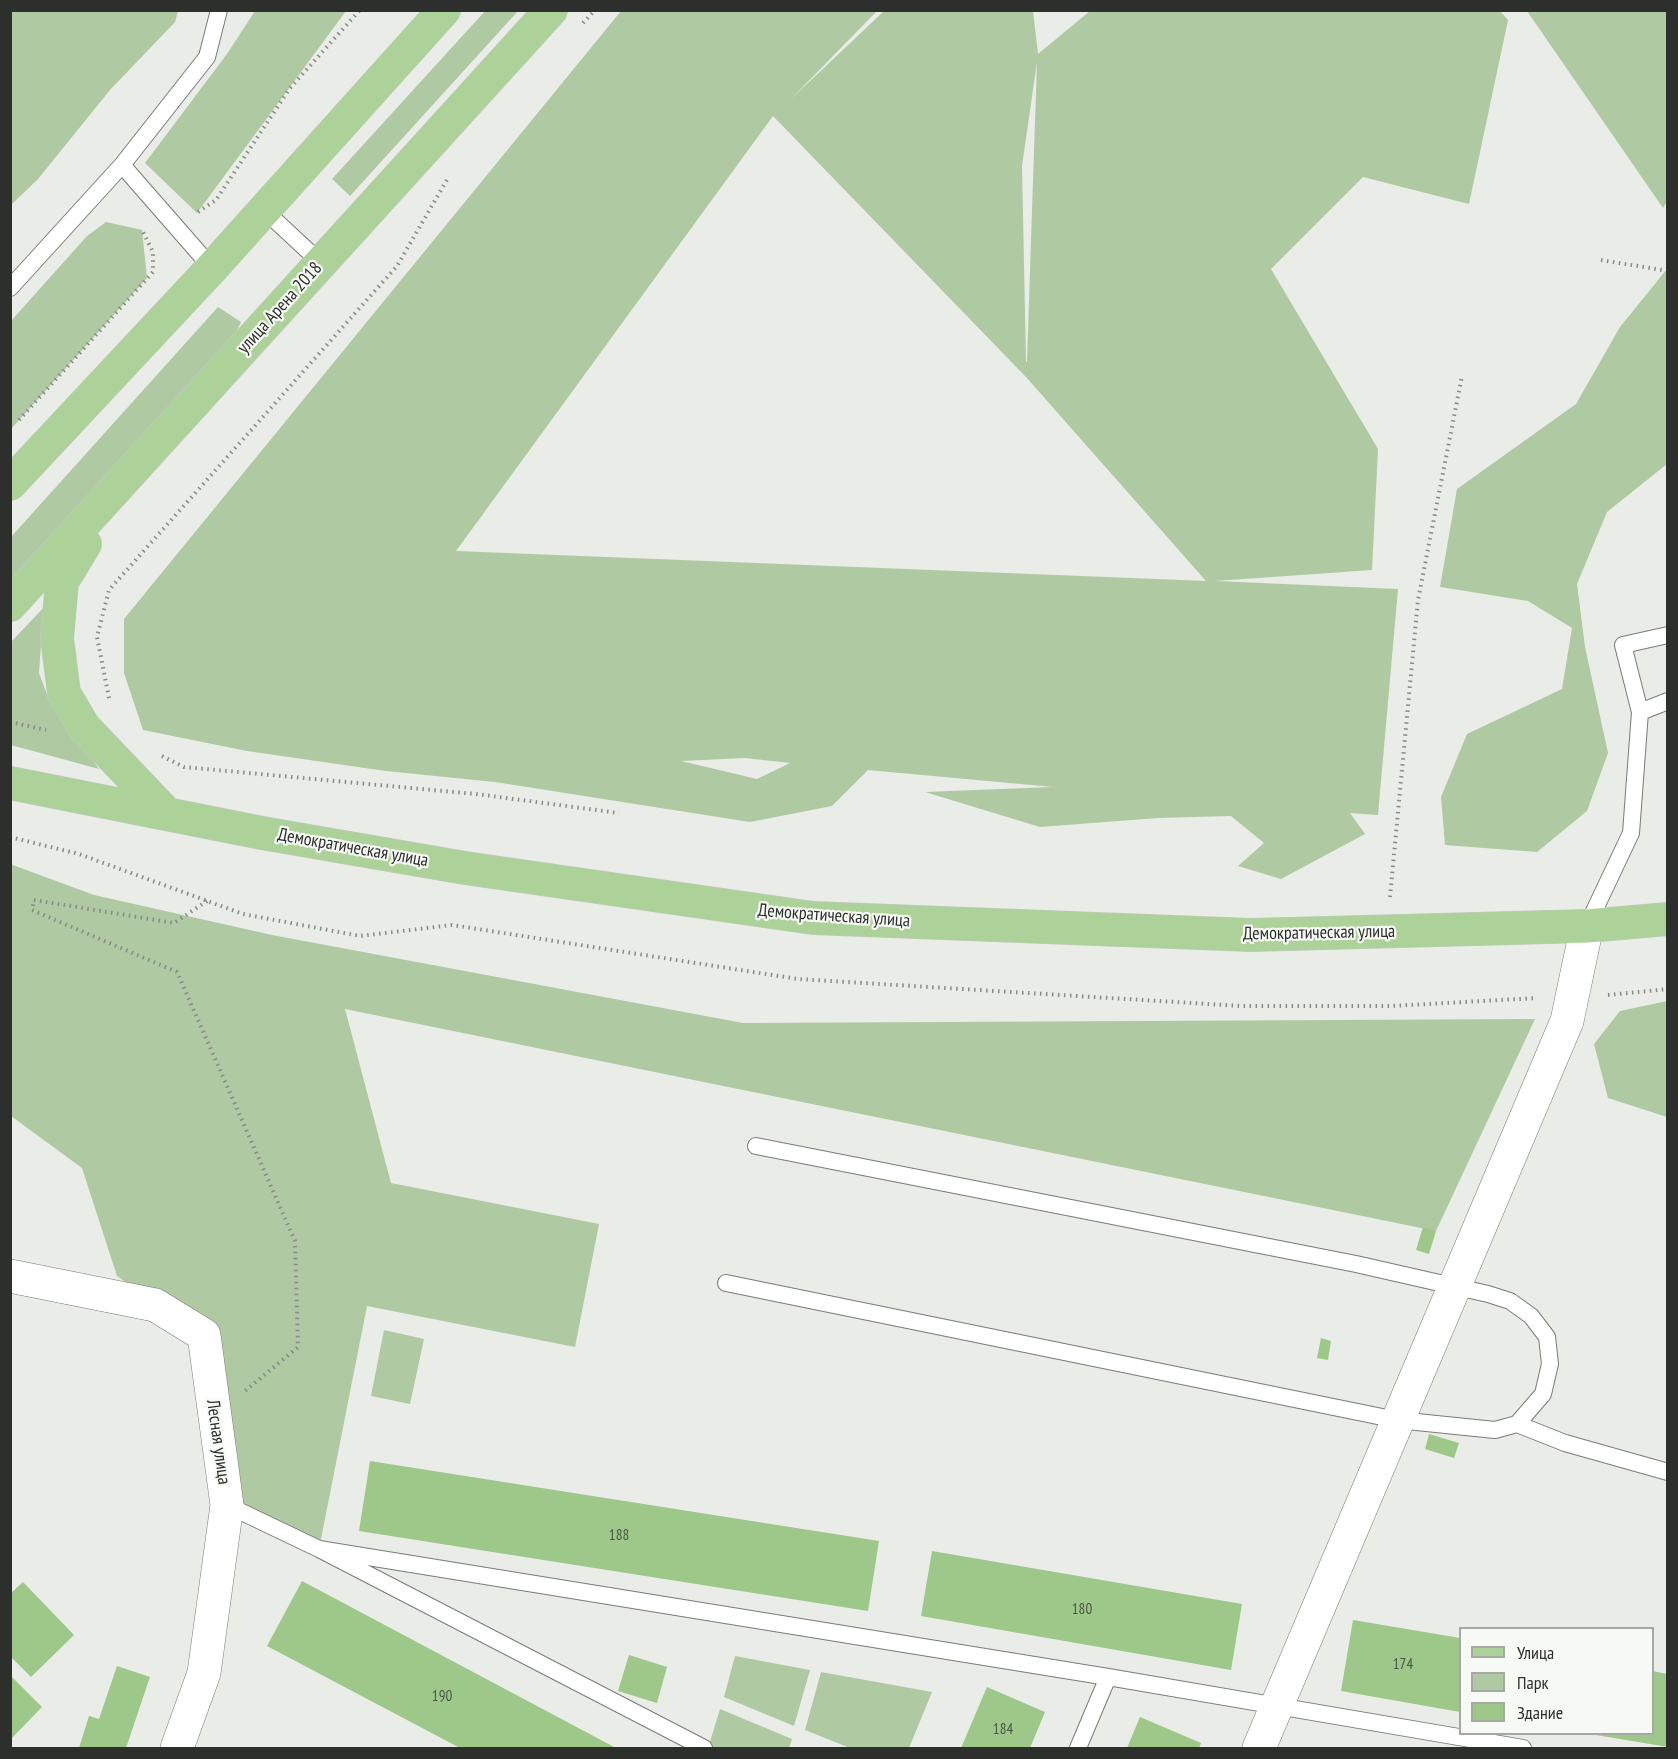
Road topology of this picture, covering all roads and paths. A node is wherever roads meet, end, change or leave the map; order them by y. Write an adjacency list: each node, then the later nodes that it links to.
1 (219, 10): 7 (lane)
2 (360, 10): 9 (path)
3 (444, 10): 10 (main road)
4 (551, 10): 13 (main road, улица Арена 2018)
5 (595, 10): 6 (path)
6 (579, 28)
7 (123, 165): 14 (lane); 16 (lane)
8 (449, 176): 24 (path)
9 (188, 206)
10 (264, 209): 13 (lane); 14 (main road)
11 (137, 222): 18 (path)
12 (1601, 260): 15 (path)
13 (321, 263): 19 (main road, улица Арена 2018)
14 (212, 268): 20 (main road)
15 (1668, 271)
16 (10, 288)
17 (1462, 376): 36 (path)
18 (10, 429)
19 (124, 482): 21 (main road, улица Арена 2018); 31 (main road)
20 (10, 483)
21 (10, 605)
22 (1668, 635): 25 (lane)
23 (1668, 701): 25 (lane)
24 (110, 702)
25 (1640, 712): 35 (lane)
26 (10, 722): 27 (path)
27 (53, 731)
28 (158, 754): 30 (path)
29 (10, 783): 31 (main road, Демократическая улица)
30 (619, 813)
31 (167, 814): 36 (main road, Демократическая улица)
32 (10, 837): 33 (path)
33 (207, 901): 38 (path); 43 (path)
34 (1668, 919): 35 (main road, Демократическая улица)
35 (1587, 926): 36 (main road, Демократическая улица); 38 (street)
36 (1386, 933)
37 (1668, 989): 38 (path)
38 (1572, 996): 42 (street)
39 (756, 1146): 42 (lane)
40 (10, 1276): 43 (street, Лесная улица)
41 (726, 1284): 44 (lane)
42 (1453, 1285): 44 (street); 45 (lane)
43 (215, 1416): 47 (street, Лесная улица)
44 (1397, 1420): 45 (lane); 50 (street)
45 (1517, 1424): 46 (lane)
46 (1668, 1472)
47 (227, 1505): 48 (lane); 52 (street, Лесная улица)
48 (319, 1549): 49 (lane); 53 (lane)
49 (1108, 1677): 50 (lane); 54 (lane)
50 (1278, 1706): 51 (lane); 55 (street)
51 (1496, 1746): 56 (lane)
52 (177, 1749)
53 (704, 1749)
54 (1078, 1749)
55 (1259, 1749)
56 (1522, 1749)

